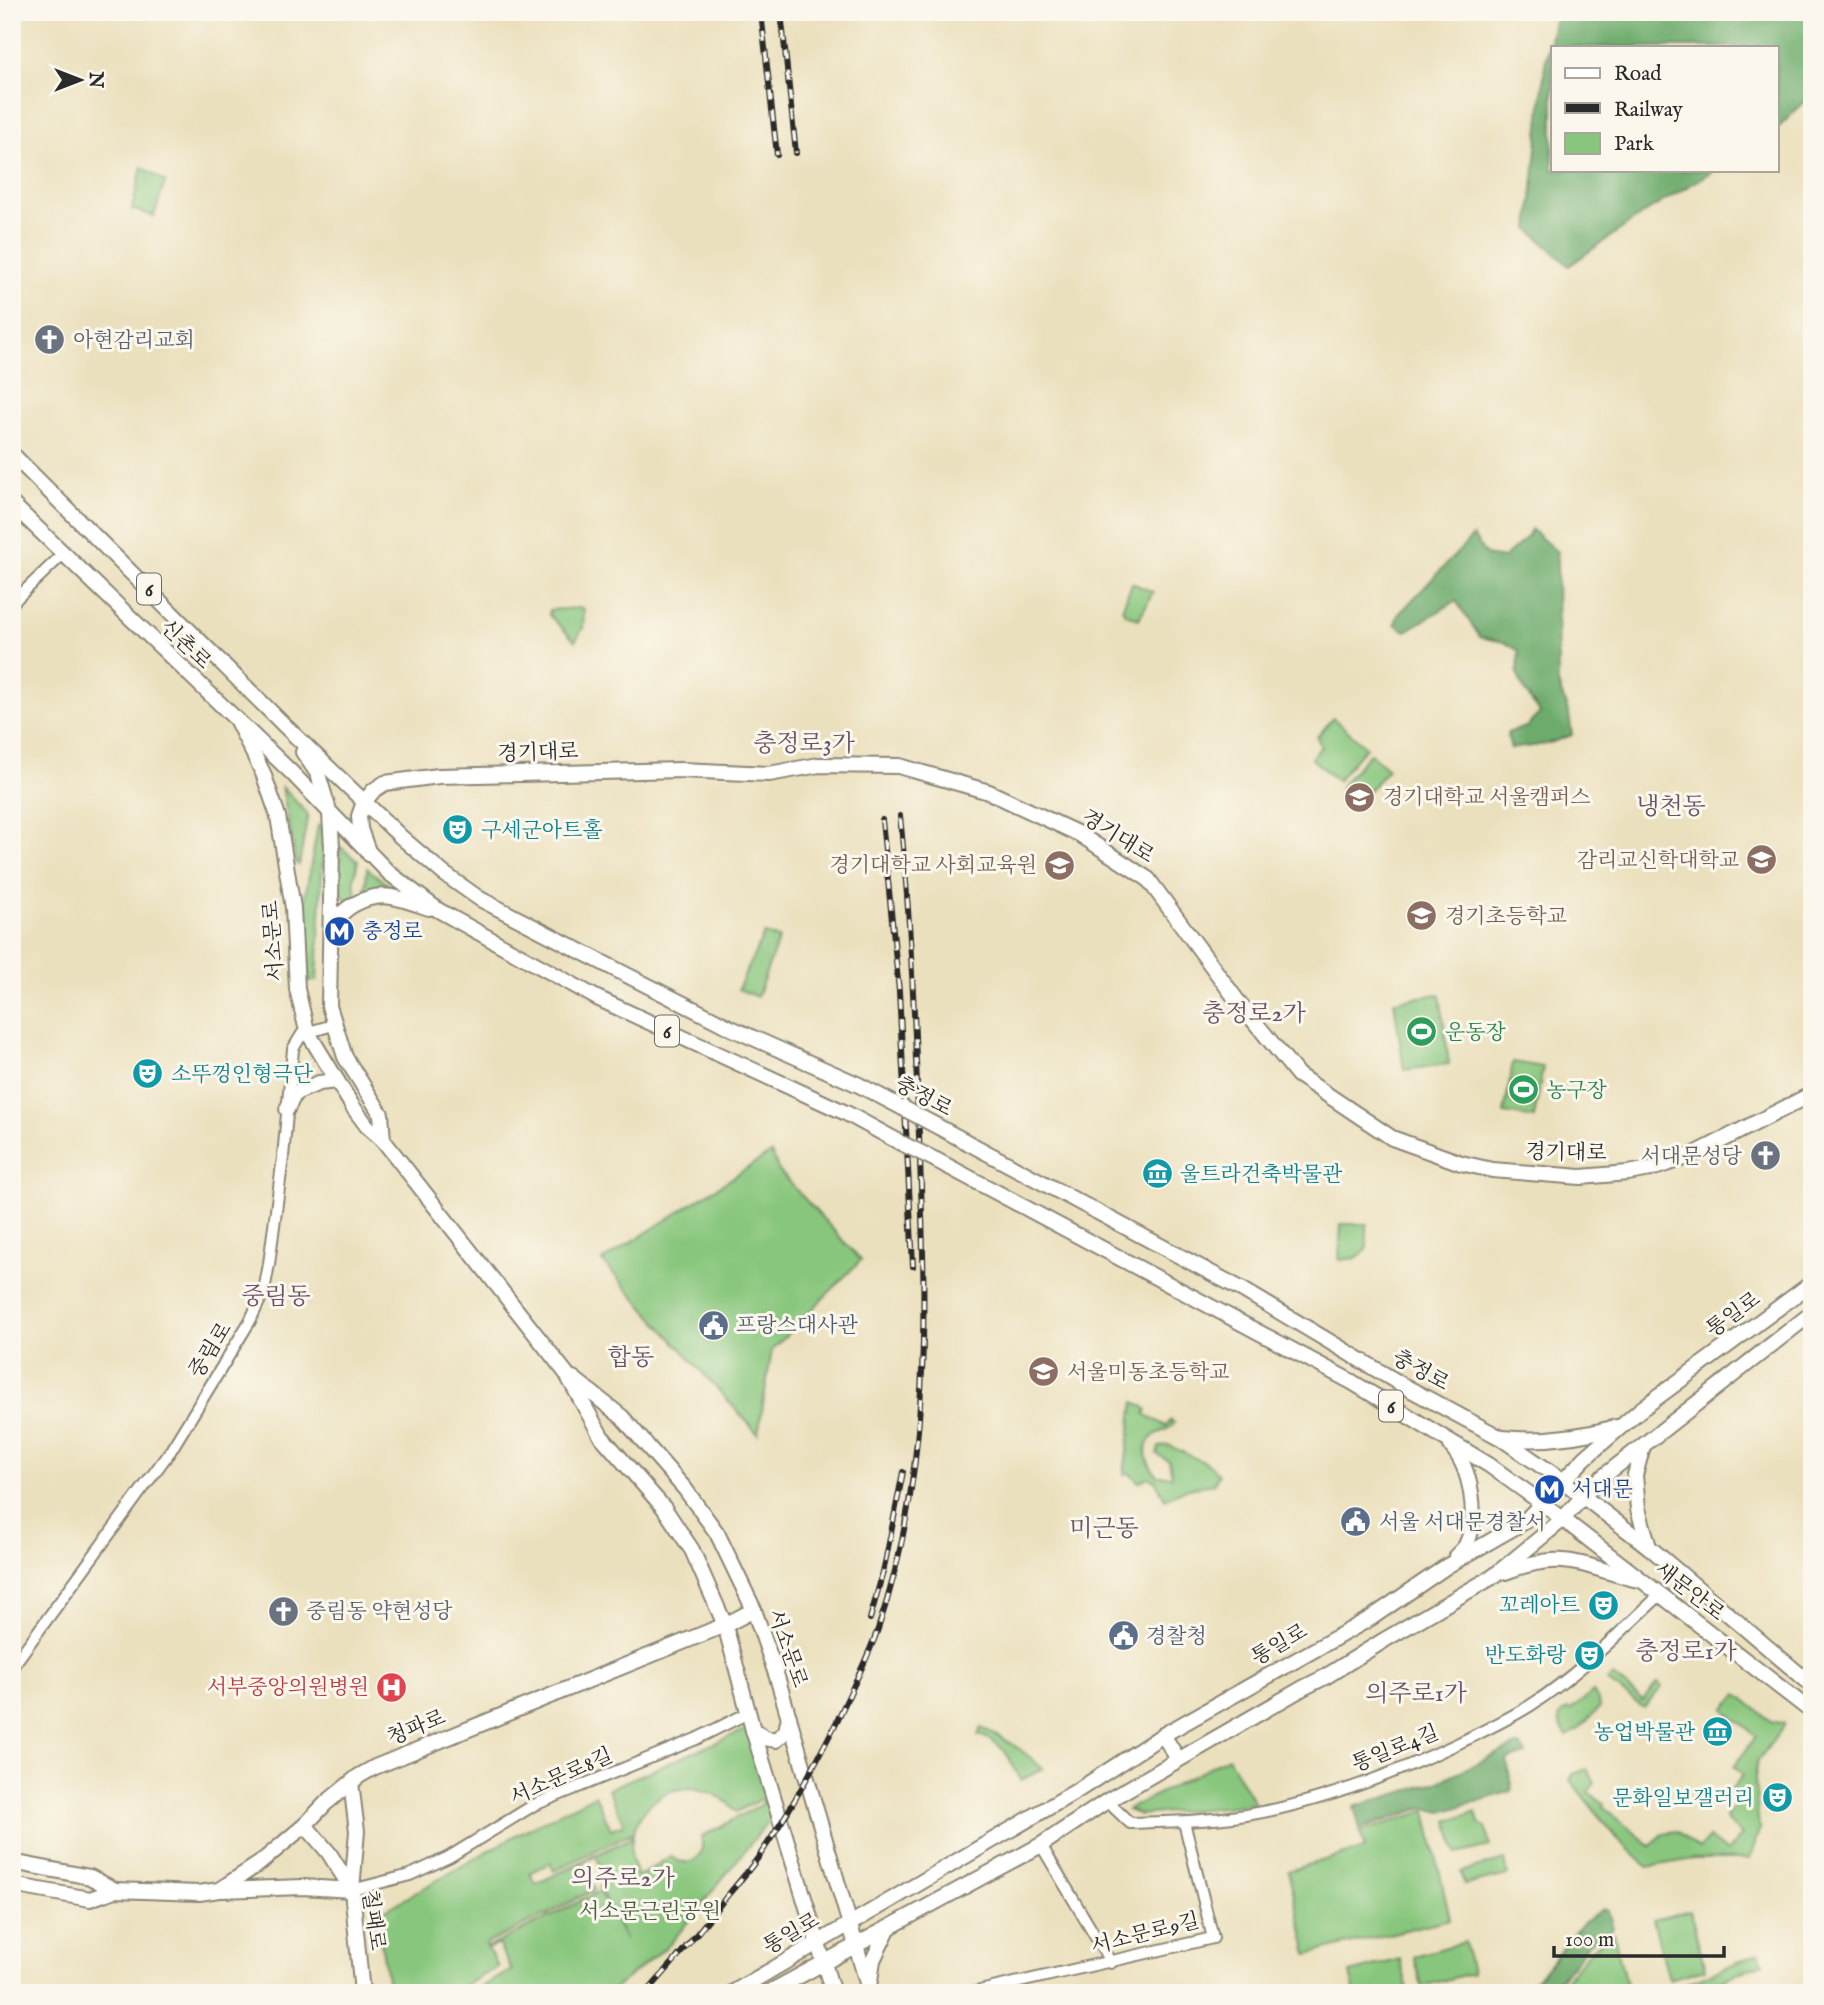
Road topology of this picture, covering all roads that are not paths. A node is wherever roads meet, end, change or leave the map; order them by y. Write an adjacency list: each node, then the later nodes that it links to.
1 (12, 454): 6 (main road, 신촌로 / 6)
2 (12, 504): 3 (main road, 신촌로 / 6)
3 (63, 554): 4 (street); 5 (main road, 신촌로 / 6)
4 (12, 603)
5 (238, 723): 8 (main road, 신촌로 / 6); 13 (main road, 서소문로)
6 (285, 726): 7 (main road, 충정로 / 6); 8 (main road, 서소문로)
7 (364, 802): 9 (main road); 15 (main road, 경기대로); 23 (main road, 충정로 / 6, bridge)
8 (330, 814): 9 (main road, 6); 11 (main road, 서소문로)
9 (369, 854): 10 (main road, 6)
10 (438, 910): 11 (main road); 22 (main road, 6, bridge)
11 (328, 956): 12 (main road, 서소문로)
12 (333, 1025): 13 (street); 17 (main road, 서소문로)
13 (307, 1031): 14 (main road, 서소문로); 16 (street, 중림로)
14 (337, 1081): 16 (main road); 17 (main road, 서소문로)
15 (1812, 1094)
16 (287, 1110): 36 (street, 중림로)
17 (383, 1140): 20 (main road, 서소문로)
18 (1812, 1283): 21 (main road, 통일로)
19 (1812, 1313): 24 (main road, 통일로)
20 (566, 1373): 34 (main road, 서소문로); 35 (main road, 서소문로)
21 (1621, 1426): 23 (main road); 25 (main road, 통일로)
22 (1443, 1438): 27 (main road, 6); 30 (main road)
23 (1500, 1438): 25 (main road, 충정로 / 6)
24 (1643, 1446): 26 (main road, 통일로); 29 (main road)
25 (1563, 1481): 26 (main road, 새문안로 / 6); 27 (main road, 통일로)
26 (1583, 1497): 28 (main road, 통일로); 29 (main road, 새문안로 / 6)
27 (1542, 1503): 28 (main road, 새문안로 / 6); 30 (main road, 통일로)
28 (1562, 1520): 31 (main road, 통일로); 32 (main road, 새문안로 / 6)
29 (1648, 1547): 37 (main road, 새문안로 / 6)
30 (1447, 1566): 42 (main road, 통일로)
31 (1494, 1576): 32 (main road); 43 (main road, 통일로)
32 (1643, 1581): 33 (main road, 새문안로 / 6)
33 (1660, 1595): 38 (main road, 새문안로 / 6); 46 (street, 통일로4길)
34 (754, 1611): 35 (main road, 청파로); 40 (main road, 서소문로)
35 (725, 1625): 39 (main road, 서소문로); 44 (main road, 청파로)
36 (12, 1667)
37 (1812, 1685)
38 (1812, 1712)
39 (748, 1713): 41 (main road, 서소문로); 53 (street, 서소문로8길)
40 (789, 1716): 41 (main road); 54 (main road, 서소문로)
41 (753, 1730): 56 (main road, 서소문로)
42 (1163, 1735): 43 (main road); 54 (main road, 통일로)
43 (1178, 1759): 45 (main road, 통일로)
44 (351, 1783): 47 (main road, 청파로); 53 (main road)
45 (1107, 1801): 46 (street, 통일로4길); 48 (main road, 통일로)
46 (1184, 1822): 58 (street, 서소문로9길)
47 (305, 1825): 52 (main road, 청파로); 53 (main road, 칠패로)
48 (1041, 1845): 55 (main road, 통일로); 58 (street)
49 (12, 1862): 51 (main road, 청파로)
50 (12, 1885): 51 (main road, 청파로)
51 (115, 1890): 52 (main road, 청파로)
52 (219, 1890): 53 (main road)
53 (352, 1890): 61 (main road, 칠패로)
54 (850, 1923): 56 (main road, 통일로); 57 (main road, 서소문로)
55 (888, 1929): 57 (main road, 통일로); 60 (main road)
56 (818, 1942): 59 (main road, 서소문로); 62 (main road, 통일로)
57 (857, 1945): 59 (main road, 통일로); 60 (main road, 서소문로)
58 (1111, 1963): 65 (street, 서소문로9길)
59 (824, 1964): 63 (main road, 통일로); 64 (main road, 서소문로)
60 (870, 1991)
61 (362, 1993)
62 (732, 1993)
63 (768, 1993)
64 (833, 1993)
65 (971, 1993)

